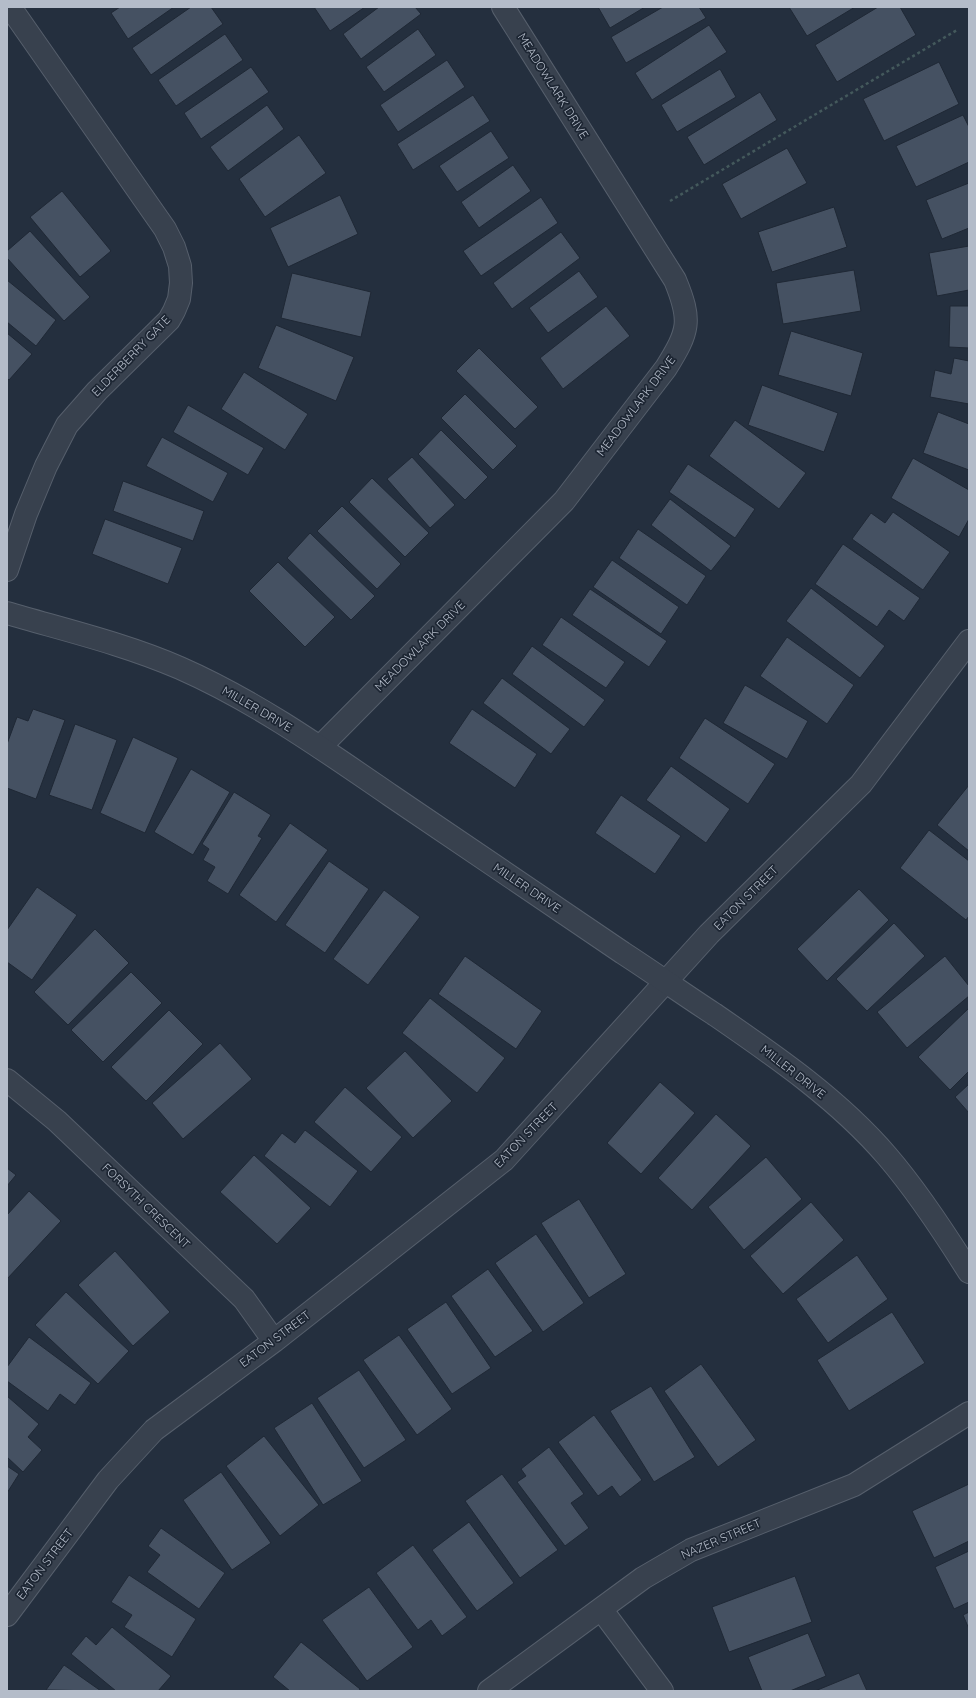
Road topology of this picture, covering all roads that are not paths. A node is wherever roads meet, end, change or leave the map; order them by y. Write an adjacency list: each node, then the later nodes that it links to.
1 (10, 7): 3 (street, ELDERBERRY GATE)
2 (503, 7): 6 (street, MEADOWLARK DRIVE)
3 (7, 570)
4 (7, 613): 6 (street, MILLER DRIVE)
5 (969, 642): 7 (street, EATON STREET)
6 (320, 747): 7 (street, MILLER DRIVE)
7 (667, 980): 9 (street, MILLER DRIVE); 10 (street, EATON STREET)
8 (7, 1080): 10 (street, FORSYTH CRESCENT)
9 (969, 1272)
10 (274, 1341): 12 (street, EATON STREET)
11 (969, 1413): 13 (street, NAZER STREET)
12 (9, 1609)
13 (601, 1609): 14 (street, NAZER STREET); 15 (street)
14 (489, 1691)
15 (662, 1691)

